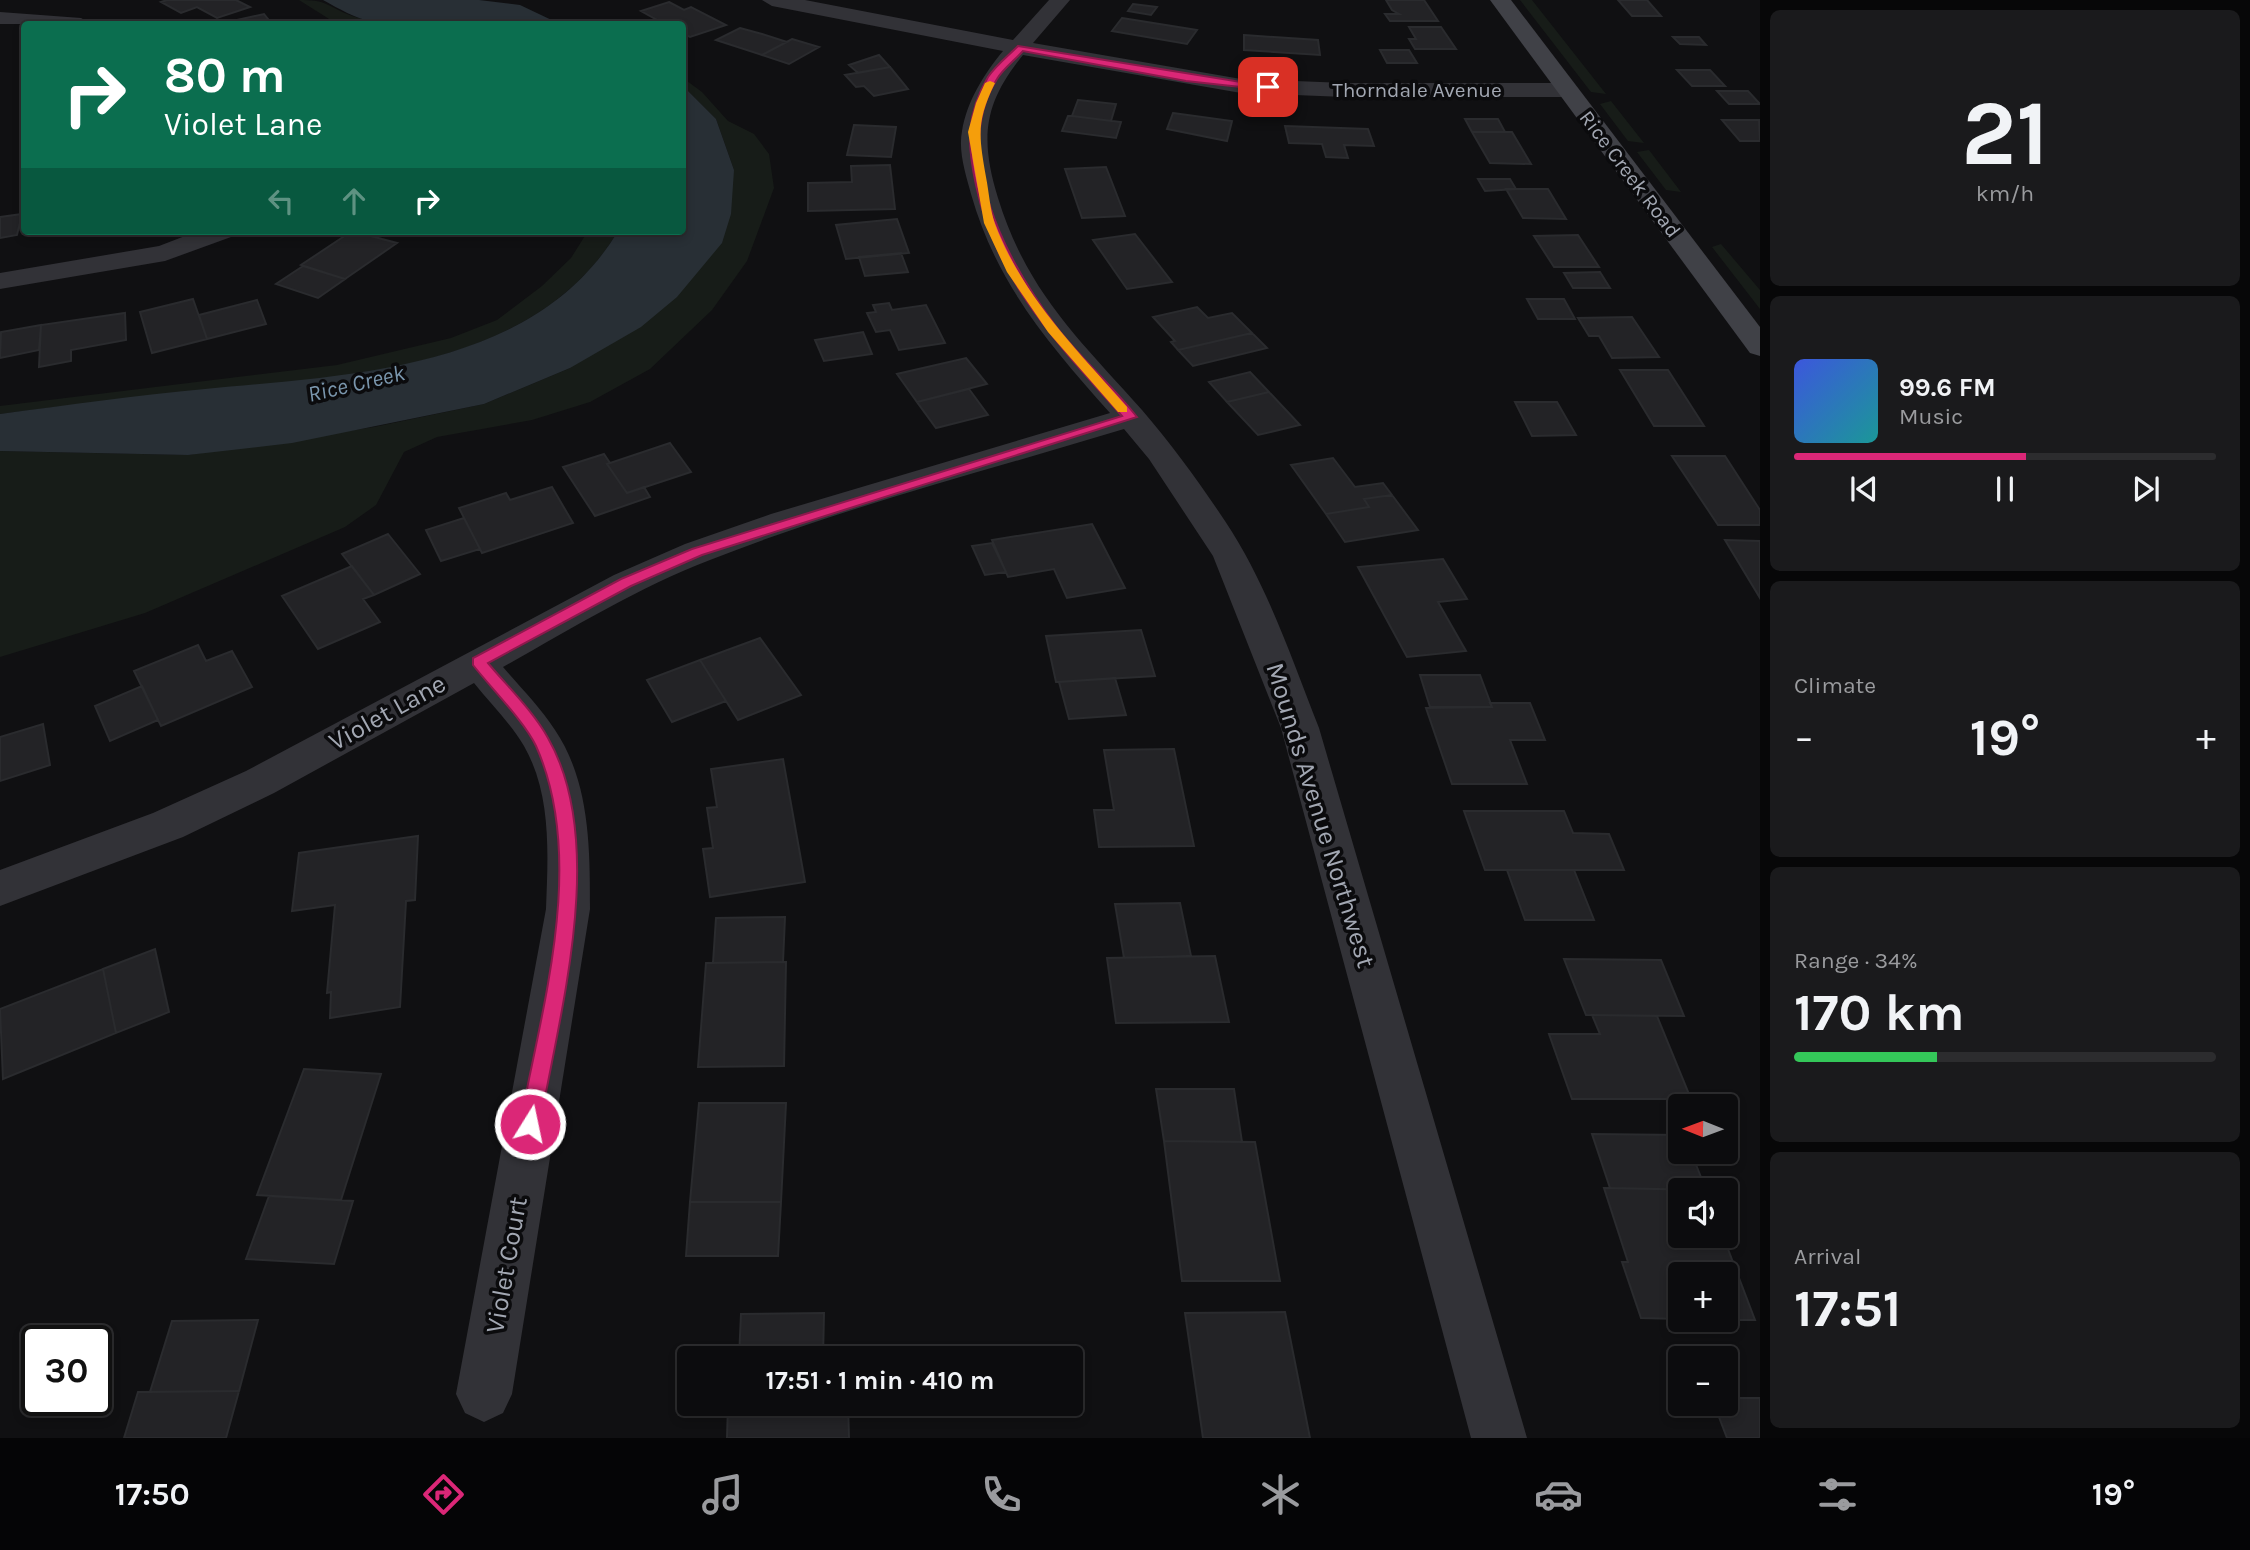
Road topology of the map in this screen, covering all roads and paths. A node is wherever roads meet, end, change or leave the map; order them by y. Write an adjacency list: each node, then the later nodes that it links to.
1 (772, 0): 6 (street, Thorndale Avenue)
2 (1060, 0): 6 (street, Mounds Avenue Northwest)
3 (1500, 0): 7 (street, Rice Creek Road)
4 (0, 18): 5 (street)
5 (40, 21)
6 (1021, 48): 7 (street, Thorndale Avenue); 11 (street, Mounds Avenue Northwest)
7 (1566, 90): 10 (street, Rice Creek Road)
8 (212, 235): 9 (street)
9 (0, 281)
10 (1760, 347)
11 (1131, 417): 12 (street, Violet Lane); 15 (street, Mounds Avenue Northwest)
12 (478, 662): 13 (street, Violet Lane); 14 (street, Violet Court)
13 (0, 888)
14 (484, 1394)
15 (1499, 1438)

